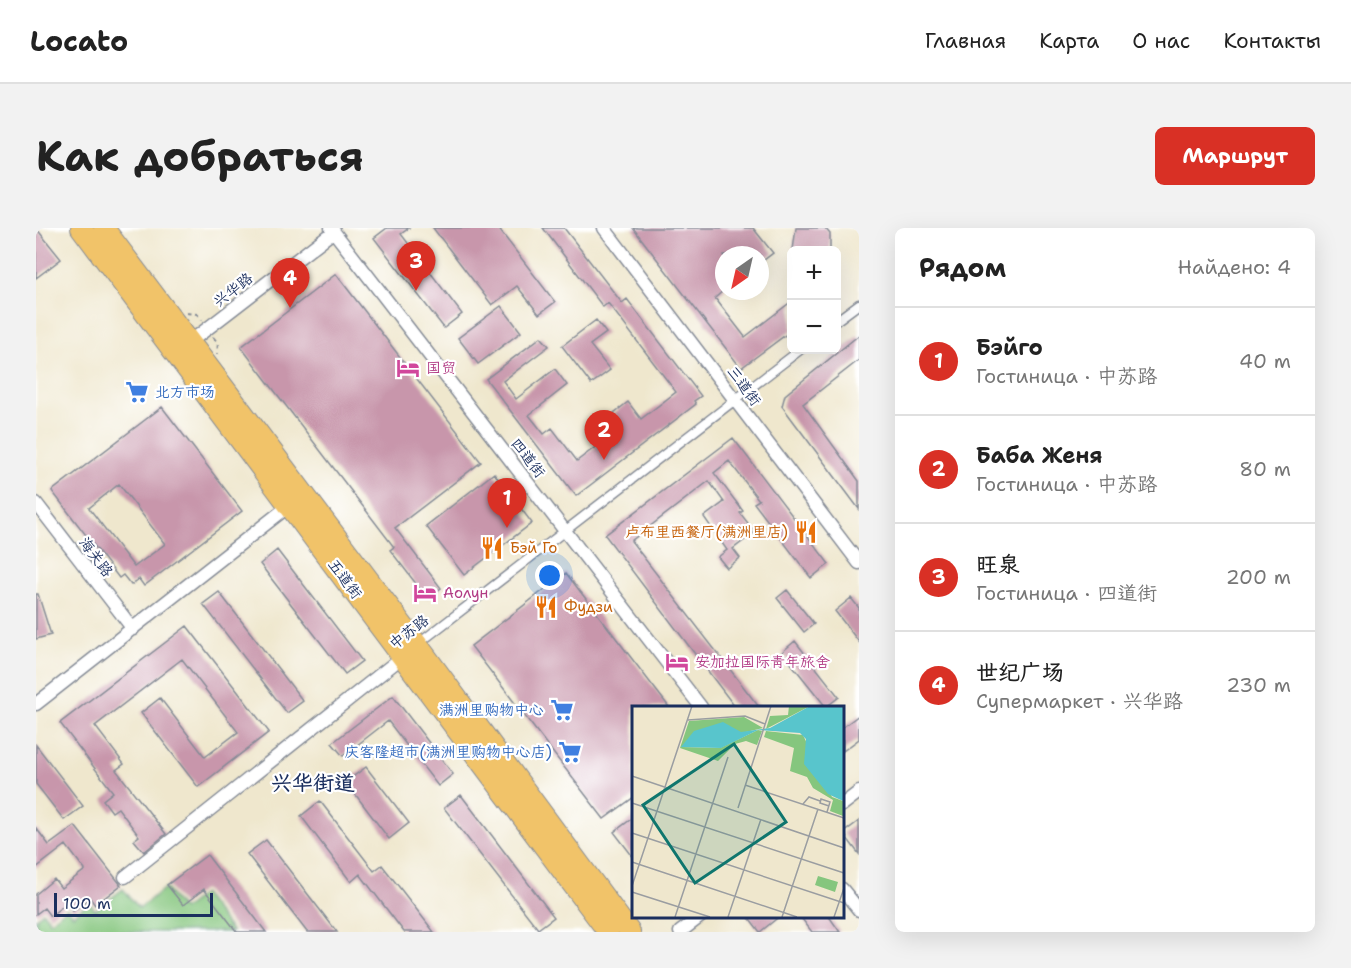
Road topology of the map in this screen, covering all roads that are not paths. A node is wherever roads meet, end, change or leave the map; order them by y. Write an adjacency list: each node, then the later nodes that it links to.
1 (81, 228): 7 (highway, 五道街)
2 (104, 228): 7 (highway, 五道街)
3 (604, 228): 9 (street, 三道街)
4 (334, 229): 7 (street, 兴华路); 12 (street, 四道街)
5 (859, 304): 6 (street)
6 (841, 318)
7 (183, 347): 15 (highway, 五道街)
8 (795, 354): 9 (street, 中苏路)
9 (735, 399): 12 (street, 中苏路); 13 (street, 三道街)
10 (36, 503): 14 (street, 海关路)
11 (281, 512): 14 (street)
12 (564, 530): 15 (street, 中苏路); 17 (street, 四道街)
13 (859, 563)
14 (133, 629): 16 (street)
15 (410, 650): 20 (street, 中苏路); 24 (highway, 五道街); 25 (highway, 五道街)
16 (36, 704)
17 (700, 706)
18 (859, 792): 19 (street)
19 (844, 804)
20 (125, 877)
21 (844, 890): 22 (street)
22 (859, 910)
23 (699, 917): 26 (street)
24 (608, 932)
25 (630, 932)
26 (680, 932)

